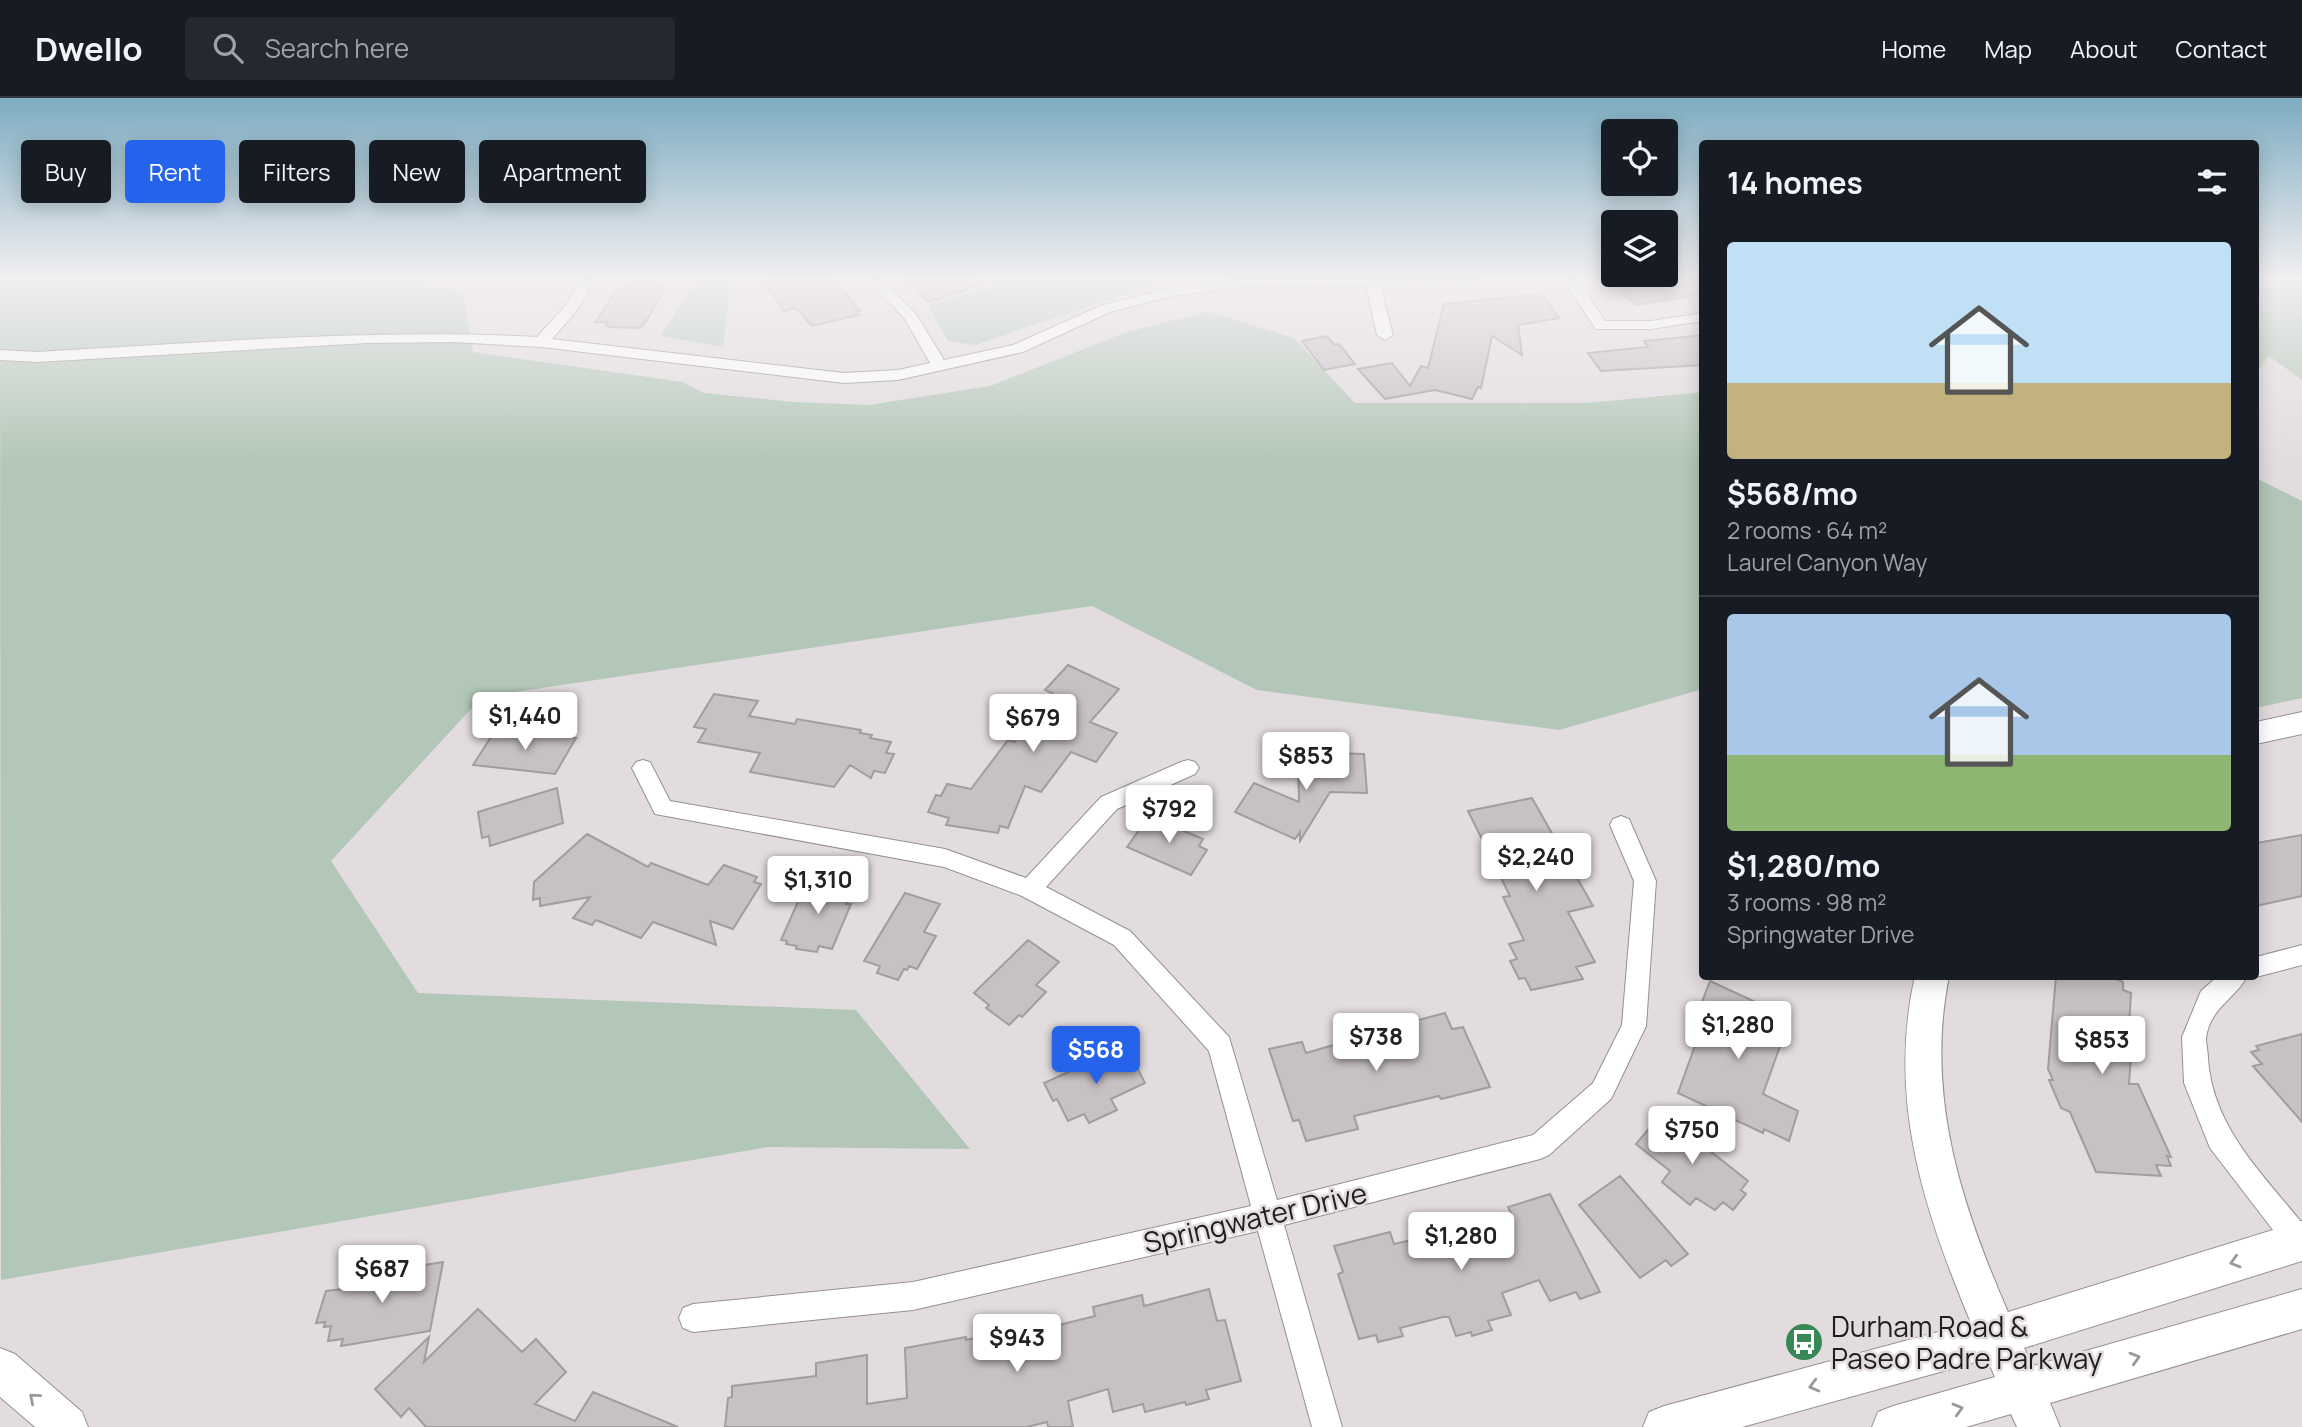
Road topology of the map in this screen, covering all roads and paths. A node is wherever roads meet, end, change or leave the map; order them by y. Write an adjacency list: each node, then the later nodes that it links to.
1 (297, 342): 5 (street)
2 (541, 342): 6 (street)
3 (926, 342): 6 (street)
4 (1033, 342): 6 (street)
5 (0, 355)
6 (940, 367)
7 (2302, 723): 8 (main road)
8 (2259, 732)
9 (643, 768): 12 (street)
10 (1188, 768): 12 (street)
11 (1621, 825): 17 (street, Springwater Drive)
12 (1030, 889): 17 (street)
13 (2302, 955): 14 (street)
14 (2259, 966)
15 (1931, 980): 21 (main road)
16 (2231, 980): 18 (street)
17 (1270, 1215): 20 (street, Springwater Drive); 25 (street)
18 (2301, 1242): 21 (main road, one-way to 21)
19 (2302, 1309): 23 (main road, one-way to 19)
20 (693, 1318)
21 (1998, 1336): 23 (main road); 26 (main road, one-way to 26)
22 (0, 1369): 24 (main road, one-way to 22)
23 (2031, 1409): 27 (main road, one-way to 23)
24 (67, 1427)
25 (1327, 1427)
26 (1664, 1427)
27 (1894, 1427)

